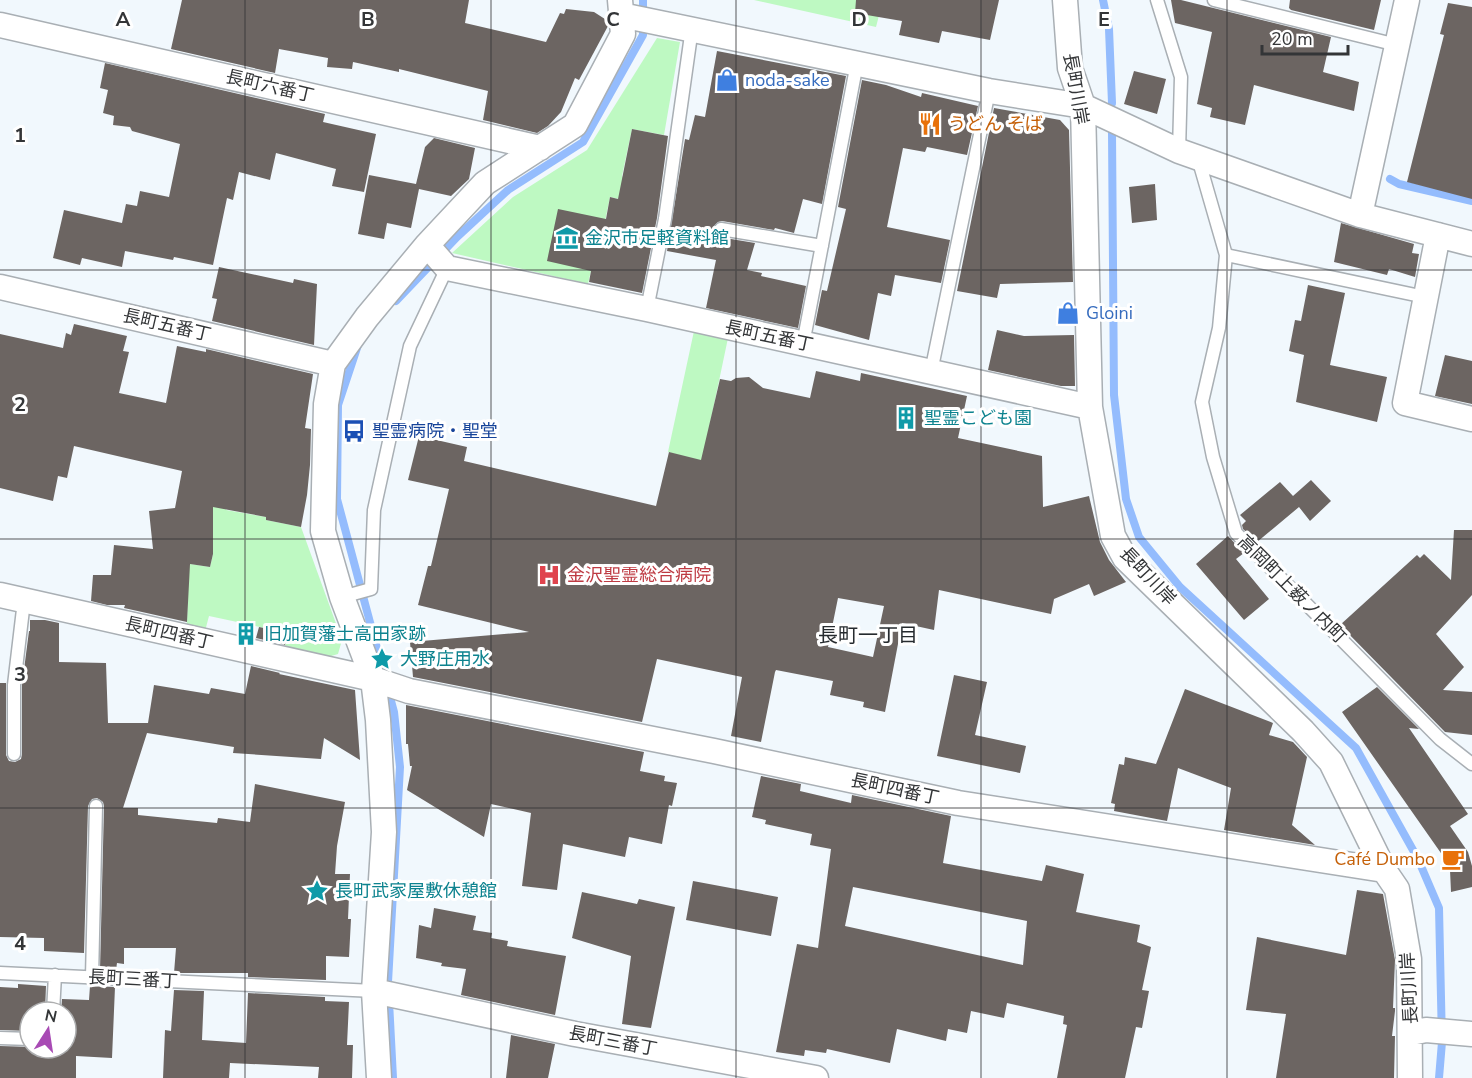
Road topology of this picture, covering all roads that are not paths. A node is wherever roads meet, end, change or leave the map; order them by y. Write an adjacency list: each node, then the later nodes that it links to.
1 (1065, 0): 11 (street, 長町川岸)
2 (1157, 0): 13 (lane, 高岡町上薮ノ内町)
3 (1214, 0): 8 (lane)
4 (1407, 0): 8 (street)
5 (620, 8): 7 (street); 12 (street)
6 (0, 25): 12 (street, 長町六番丁)
7 (692, 28): 9 (street); 24 (lane)
8 (1397, 45): 14 (street)
9 (857, 63): 10 (street); 19 (lane)
10 (989, 91): 11 (street); 27 (lane)
11 (1083, 106): 13 (street); 28 (street, 長町川岸)
12 (540, 148): 18 (street)
13 (1188, 154): 14 (street); 20 (lane, 高岡町上薮ノ内町)
14 (1360, 215): 16 (street)
15 (721, 229): 19 (lane)
16 (1438, 235): 17 (street); 23 (street)
17 (1472, 244)
18 (427, 245): 21 (street); 26 (street)
19 (822, 246): 25 (lane)
20 (1226, 255): 23 (lane); 35 (lane, 高岡町上薮ノ内町)
21 (447, 268): 24 (street, 長町五番丁); 31 (lane)
22 (0, 287): 26 (street, 長町五番丁)
23 (1425, 297): 29 (street)
24 (647, 309): 25 (street, 長町五番丁)
25 (803, 344): 27 (street, 長町五番丁)
26 (333, 364): 31 (street)
27 (931, 372): 28 (street, 長町五番丁)
28 (1090, 407): 37 (street, 長町川岸)
29 (1472, 419)
30 (0, 595): 32 (street, 長町四番丁)
31 (342, 597): 33 (street)
32 (24, 601): 33 (street, 長町四番丁); 34 (lane)
33 (373, 679): 37 (street, 長町四番丁); 41 (street)
34 (14, 754)
35 (1472, 764)
36 (96, 806): 40 (lane)
37 (1384, 870): 43 (street, 長町川岸)
38 (0, 973): 39 (lane, 長町三番丁)
39 (55, 975): 40 (lane, 長町三番丁); 42 (lane)
40 (92, 977): 41 (lane, 長町三番丁)
41 (374, 991): 47 (street); 48 (street, 長町三番丁)
42 (54, 1000)
43 (1418, 1032): 44 (street); 49 (street, 長町川岸)
44 (1466, 1034)
45 (0, 1038): 46 (lane)
46 (18, 1039)
47 (379, 1078)
48 (816, 1078)
49 (1410, 1078)

